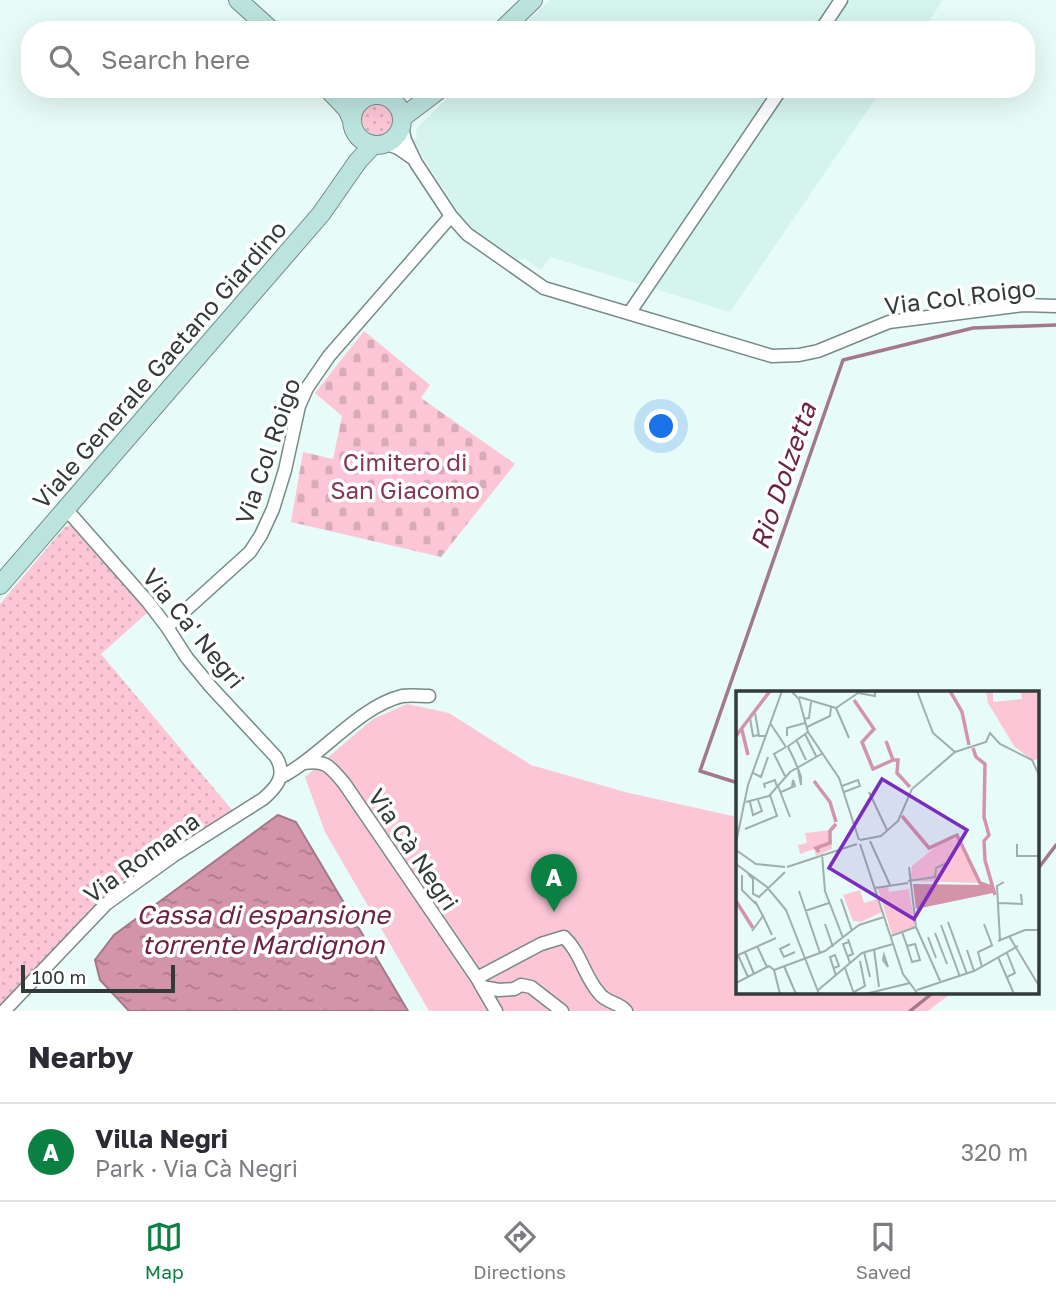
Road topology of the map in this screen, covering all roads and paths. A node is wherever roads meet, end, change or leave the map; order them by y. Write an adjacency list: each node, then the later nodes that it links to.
1 (238, 0): 4 (main road)
2 (533, 0): 5 (main road)
3 (841, 0): 6 (street)
4 (261, 21)
5 (511, 21)
6 (827, 21)
7 (336, 98): 13 (main road)
8 (366, 98): 13 (main road)
9 (390, 98): 12 (main road)
10 (430, 98): 12 (main road)
11 (775, 98): 19 (street)
12 (402, 122): 14 (main road); 15 (street, Via Col Roigo)
13 (353, 126): 14 (main road); 16 (main road, Viale Generale Gaetano Giardino)
14 (380, 145): 15 (street, Via Col Roigo); 16 (main road, Viale Generale Gaetano Giardino)
15 (415, 160): 17 (street, Via Col Roigo)
16 (327, 206): 20 (main road, Viale Generale Gaetano Giardino)
17 (451, 216): 19 (street, Via Col Roigo); 22 (street, Via Col Roigo)
18 (1056, 306): 19 (street, Via Col Roigo)
19 (630, 312)
20 (65, 509): 21 (main road, Viale Generale Gaetano Giardino); 22 (street, Via Ca' Negri)
21 (0, 585)
22 (167, 627): 25 (street, Via Ca' Negri)
23 (429, 696): 24 (street)
24 (304, 763): 25 (street); 26 (street, Via Cà Negri)
25 (281, 777): 27 (street, Via Romana)
26 (480, 983): 28 (street, Via Cà Negri); 29 (street); 30 (street)
27 (4, 1011)
28 (496, 1011)
29 (562, 1011)
30 (626, 1011)

